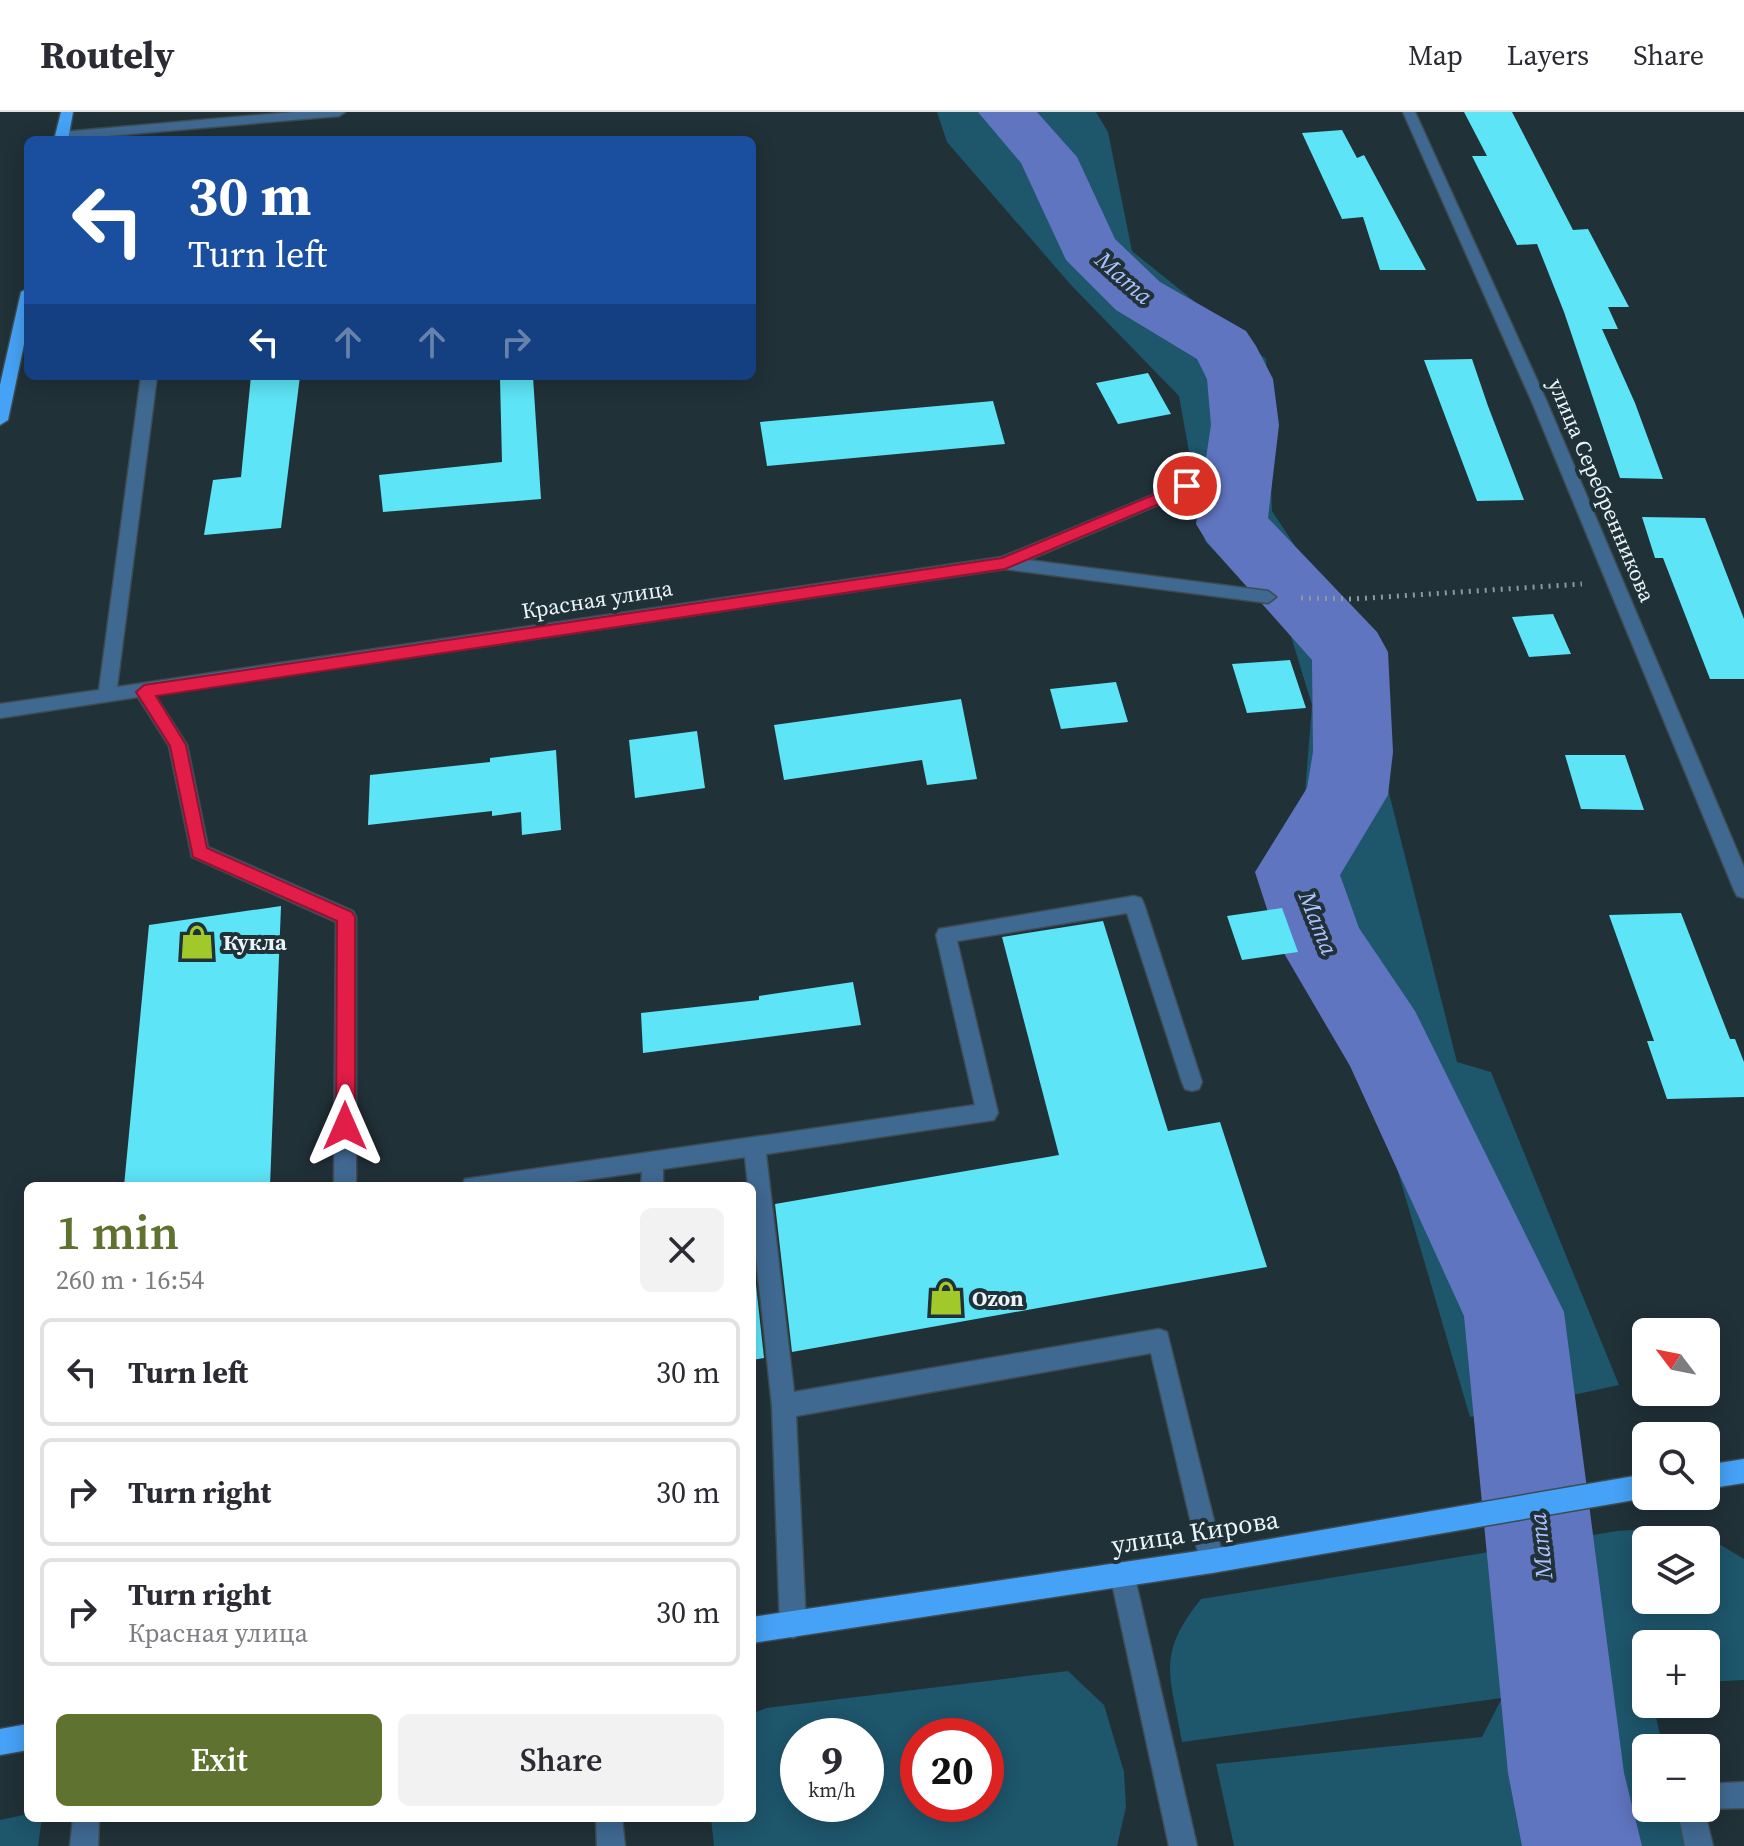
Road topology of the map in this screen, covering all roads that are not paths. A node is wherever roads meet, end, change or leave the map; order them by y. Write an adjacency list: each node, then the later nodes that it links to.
1 (67, 112): 6 (main road)
2 (183, 112): 5 (street)
3 (339, 112): 5 (street)
4 (1409, 112): 17 (street, улица Серебренникова)
5 (181, 134): 7 (street)
6 (62, 136)
7 (122, 136)
8 (24, 310): 10 (main road)
9 (148, 380): 15 (street)
10 (0, 420)
11 (1187, 486): 12 (street, Красная улица)
12 (1005, 563): 13 (street); 14 (street, Красная улица)
13 (1268, 597)
14 (144, 692): 15 (street, Красная улица); 21 (street)
15 (107, 695): 16 (street, Красная улица)
16 (0, 711)
17 (1744, 890)
18 (1192, 1082): 19 (street)
19 (755, 1149): 20 (street); 24 (street)
20 (653, 1161): 22 (street); 23 (street)
21 (345, 1182)
22 (502, 1182)
23 (652, 1182)
24 (784, 1406): 28 (street); 30 (street)
25 (1744, 1471): 26 (main road)
26 (1720, 1475)
27 (1632, 1488): 28 (main road, улица Кирова)
28 (1212, 1561): 29 (main road, улица Кирова)
29 (1122, 1574): 30 (main road, улица Кирова); 41 (street)
30 (793, 1625): 31 (main road, улица Кирова)
31 (756, 1630)
32 (24, 1738): 33 (main road)
33 (0, 1742)
34 (1744, 1795): 35 (street)
35 (1720, 1796)
36 (86, 1822): 39 (street)
37 (609, 1822): 40 (street)
38 (1693, 1822): 42 (street)
39 (84, 1846)
40 (611, 1846)
41 (1183, 1846)
42 (1699, 1846)

